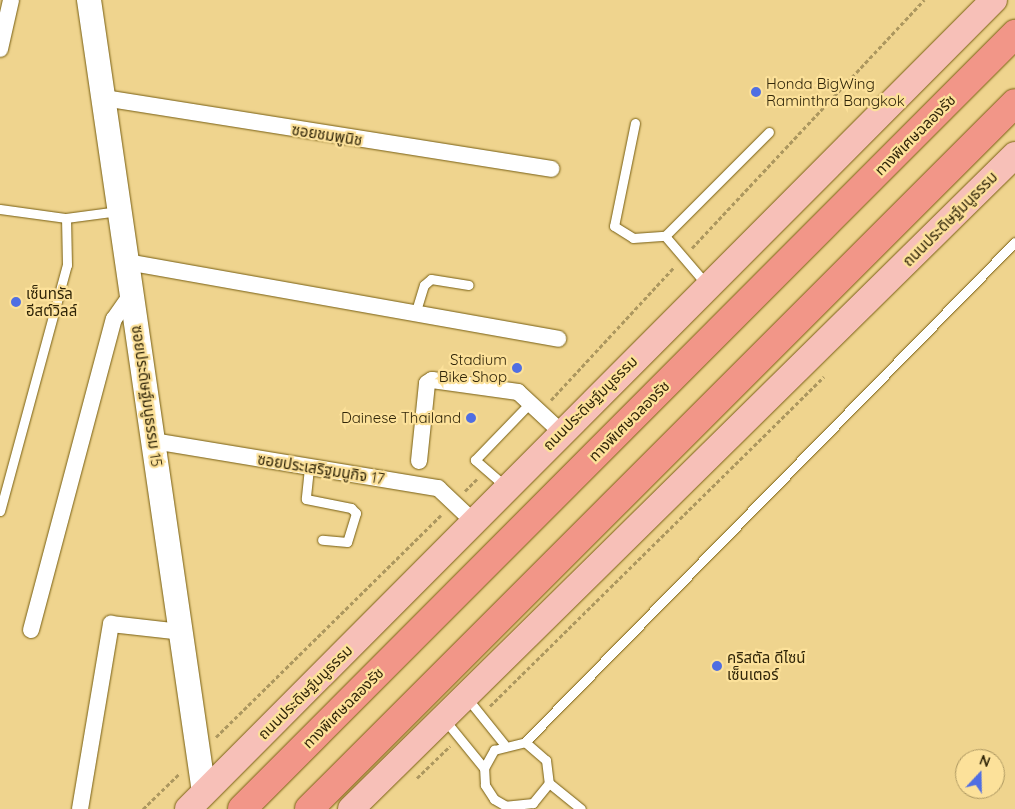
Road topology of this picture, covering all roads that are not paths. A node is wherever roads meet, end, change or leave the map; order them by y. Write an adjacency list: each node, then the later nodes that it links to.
1 (11, 0): 5 (street)
2 (89, 0): 6 (street, ซอยประดิษฐ์มนูธรรม 15)
3 (994, 0): 19 (main road, ถนนประดิษฐ์มนูธรรม)
4 (1015, 34): 44 (highway, ทางพิเศษฉลองรัช)
5 (0, 47)
6 (104, 98): 11 (street, ซอยชมพูนิช); 13 (street, ซอยประดิษฐ์มนูธรรม 15)
7 (1015, 103): 45 (highway)
8 (634, 123): 15 (lane)
9 (769, 132): 15 (lane)
10 (1015, 155): 34 (main road, ถนนประดิษฐ์มนูธรรม)
11 (551, 169)
12 (0, 209): 14 (lane)
13 (120, 211): 14 (lane); 17 (street, ซอยประดิษฐ์มนูธรรม 15)
14 (66, 218): 29 (lane)
15 (665, 236): 19 (lane)
16 (1015, 242): 36 (lane)
17 (128, 262): 20 (street, ซอยประดิษฐ์มนูธรรม 15); 21 (street)
18 (469, 285): 21 (lane)
19 (707, 286): 24 (main road, ถนนประดิษฐ์มนูธรรม)
20 (132, 292): 25 (street, ซอยประดิษฐ์มนูธรรม 15); 32 (street)
21 (415, 314): 22 (street)
22 (558, 339)
23 (530, 403): 24 (street); 26 (street); 28 (lane)
24 (561, 432): 28 (main road, ถนนประดิษฐ์มนูธรรม)
25 (153, 441): 27 (street, ซอยประเสริฐมนูกิจ 17); 33 (street, ซอยประดิษฐ์มนูธรรม 15)
26 (420, 461)
27 (309, 468): 30 (street, ซอยประเสริฐมนูกิจ 17); 31 (lane)
28 (508, 488): 30 (main road, ถนนประดิษฐ์มนูธรรม)
29 (0, 510)
30 (475, 523): 40 (main road, ถนนประดิษฐ์มนูธรรม)
31 (322, 540)
32 (31, 630)
33 (181, 632): 40 (street, ซอยประดิษฐ์มนูธรรม 15); 43 (street)
34 (466, 696): 35 (main road, ถนนประดิษฐ์มนูธรรม); 37 (lane)
35 (442, 717): 38 (lane); 46 (main road, ถนนประดิษฐ์มนูธรรม)
36 (525, 742): 37 (lane); 39 (lane)
37 (504, 744): 38 (lane)
38 (484, 768): 41 (lane)
39 (549, 783): 42 (lane); 47 (lane)
40 (196, 800)
41 (494, 804): 42 (lane)
42 (517, 808)
43 (80, 809)
44 (242, 809)
45 (309, 809)
46 (351, 809)
47 (581, 809)

